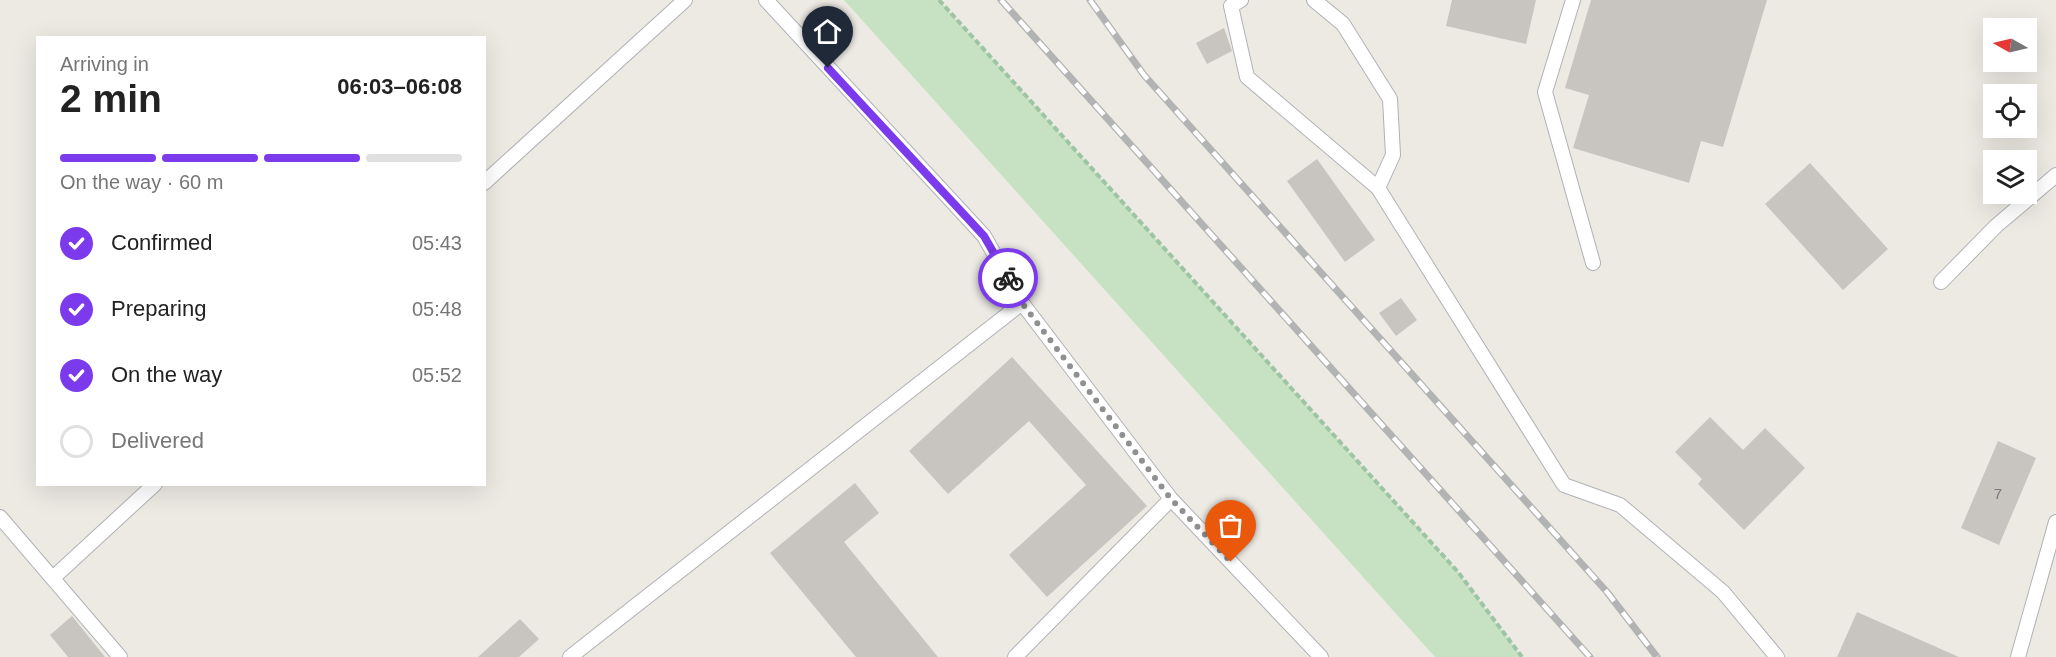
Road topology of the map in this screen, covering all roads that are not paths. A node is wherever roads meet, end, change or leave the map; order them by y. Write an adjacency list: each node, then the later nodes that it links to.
1 (685, 0): 7 (lane)
2 (766, 0): 11 (lane)
3 (1241, 0): 8 (lane)
4 (1314, 0): 8 (lane)
5 (1573, 0): 9 (lane)
6 (2056, 175): 10 (lane)
7 (486, 181)
8 (1378, 188): 21 (lane)
9 (1593, 263)
10 (1941, 282)
11 (1022, 303): 13 (lane); 18 (lane)
12 (153, 486): 16 (lane)
13 (1171, 499): 19 (lane); 20 (lane)
14 (0, 517): 16 (lane)
15 (2056, 522): 22 (lane)
16 (54, 577): 17 (lane)
17 (120, 657)
18 (570, 657)
19 (1015, 657)
20 (1321, 657)
21 (1777, 657)
22 (2018, 657)

